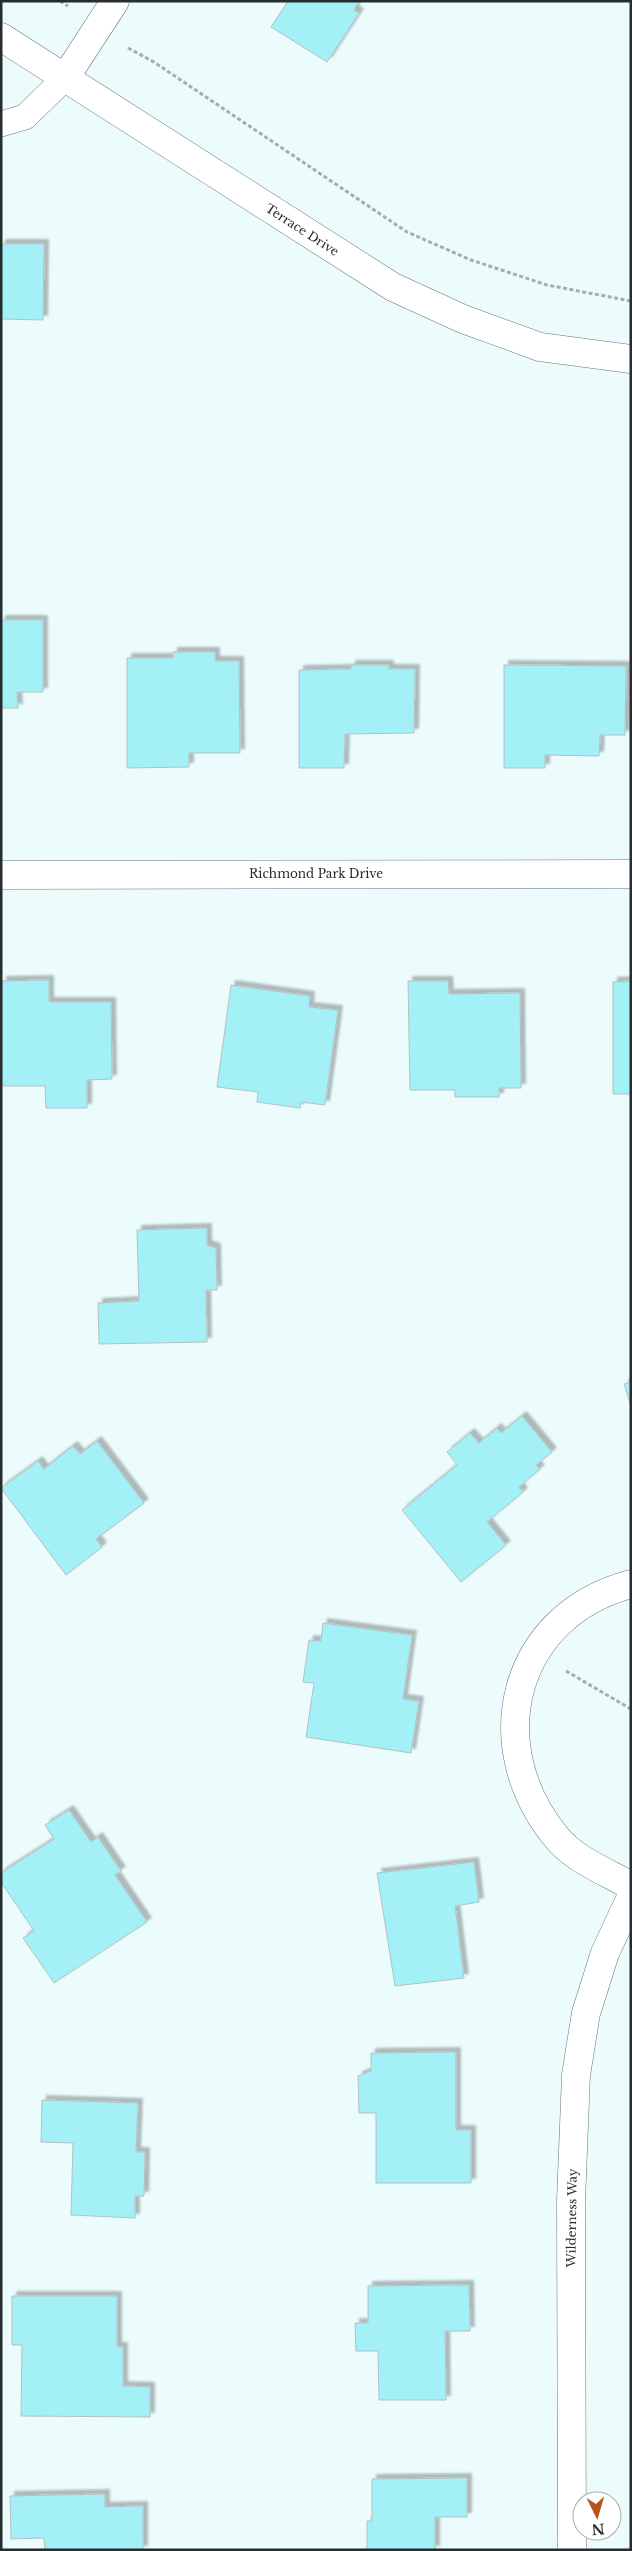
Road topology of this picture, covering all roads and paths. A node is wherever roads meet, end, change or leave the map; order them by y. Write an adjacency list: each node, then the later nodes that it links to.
1 (60, 1): 3 (path)
2 (116, 1): 3 (street)
3 (96, 31): 5 (street); 7 (path)
4 (1, 37): 5 (street, Terrace Drive)
5 (65, 78): 6 (lane); 8 (street, Terrace Drive)
6 (1, 124)
7 (631, 302)
8 (631, 359)
9 (631, 874): 10 (street, Richmond Park Drive)
10 (1, 875)
11 (631, 1584): 12 (street)
12 (535, 1653): 13 (path); 14 (street)
13 (631, 1709)
14 (631, 1886)
15 (631, 1897): 16 (street, Wilderness Way)
16 (572, 2550)

